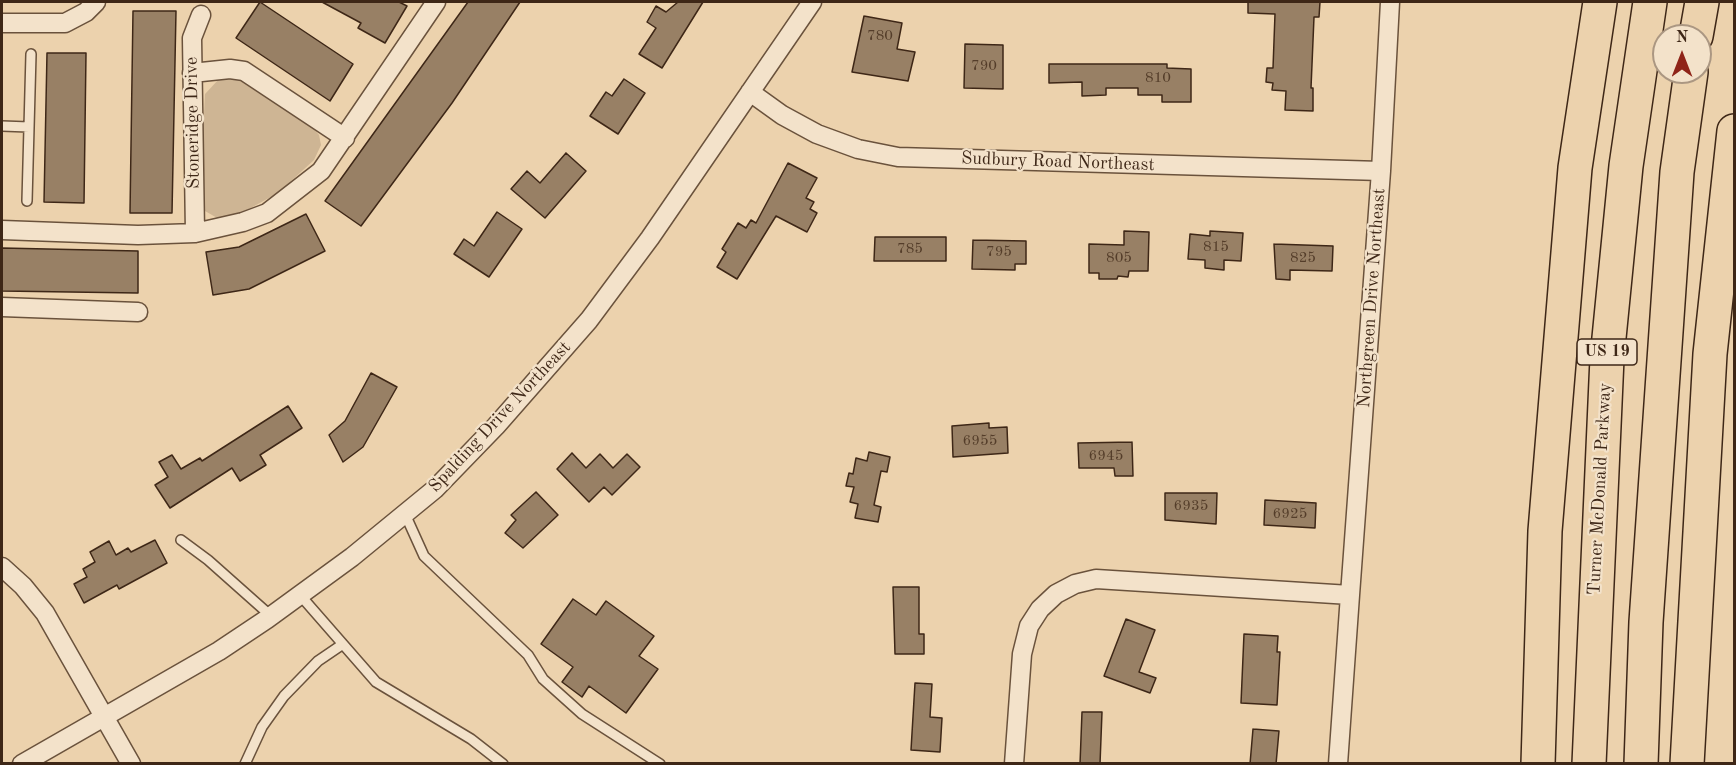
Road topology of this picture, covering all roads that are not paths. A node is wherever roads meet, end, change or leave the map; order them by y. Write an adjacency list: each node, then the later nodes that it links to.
1 (96, 2): 9 (street)
2 (436, 2): 18 (street)
3 (812, 2): 14 (street, Spalding Drive Northeast)
4 (1390, 2): 19 (street, Northgreen Drive Northeast)
5 (1600, 2): 32 (highway)
6 (1650, 2): 43 (highway, Turner McDonald Parkway / US 19)
7 (1702, 2): 10 (highway)
8 (201, 15): 12 (street, Stoneridge Drive)
9 (2, 23)
10 (1698, 24)
11 (31, 54): 16 (lane)
12 (192, 73): 18 (street); 22 (street, Stoneridge Drive)
13 (1689, 84): 44 (highway, US 19)
14 (750, 92): 19 (street, Sudbury Road Northeast); 25 (street, Spalding Drive Northeast)
15 (2, 126): 16 (lane)
16 (29, 127): 20 (lane)
17 (1734, 131): 45 (highway)
18 (345, 138): 22 (street)
19 (1381, 171): 29 (street, Northgreen Drive Northeast)
20 (27, 201)
21 (2, 230): 22 (street)
22 (195, 233)
23 (2, 307): 24 (street)
24 (138, 312)
25 (405, 514): 28 (street, Spalding Drive Northeast); 38 (lane)
26 (181, 540): 30 (lane)
27 (2, 567): 33 (street)
28 (300, 595): 30 (street, Spalding Drive Northeast); 31 (lane)
29 (1350, 595): 39 (street); 40 (street, Northgreen Drive Northeast)
30 (271, 616): 33 (street, Spalding Drive Northeast)
31 (343, 644): 36 (lane); 37 (lane)
32 (1539, 715): 41 (highway); 42 (highway)
33 (103, 717): 34 (street, Spalding Drive Northeast); 35 (street)
34 (22, 764)
35 (131, 764)
36 (245, 764)
37 (503, 764)
38 (660, 764)
39 (1014, 764)
40 (1338, 764)
41 (1532, 764)
42 (1538, 764)
43 (1589, 764)
44 (1641, 764)
45 (1688, 764)

